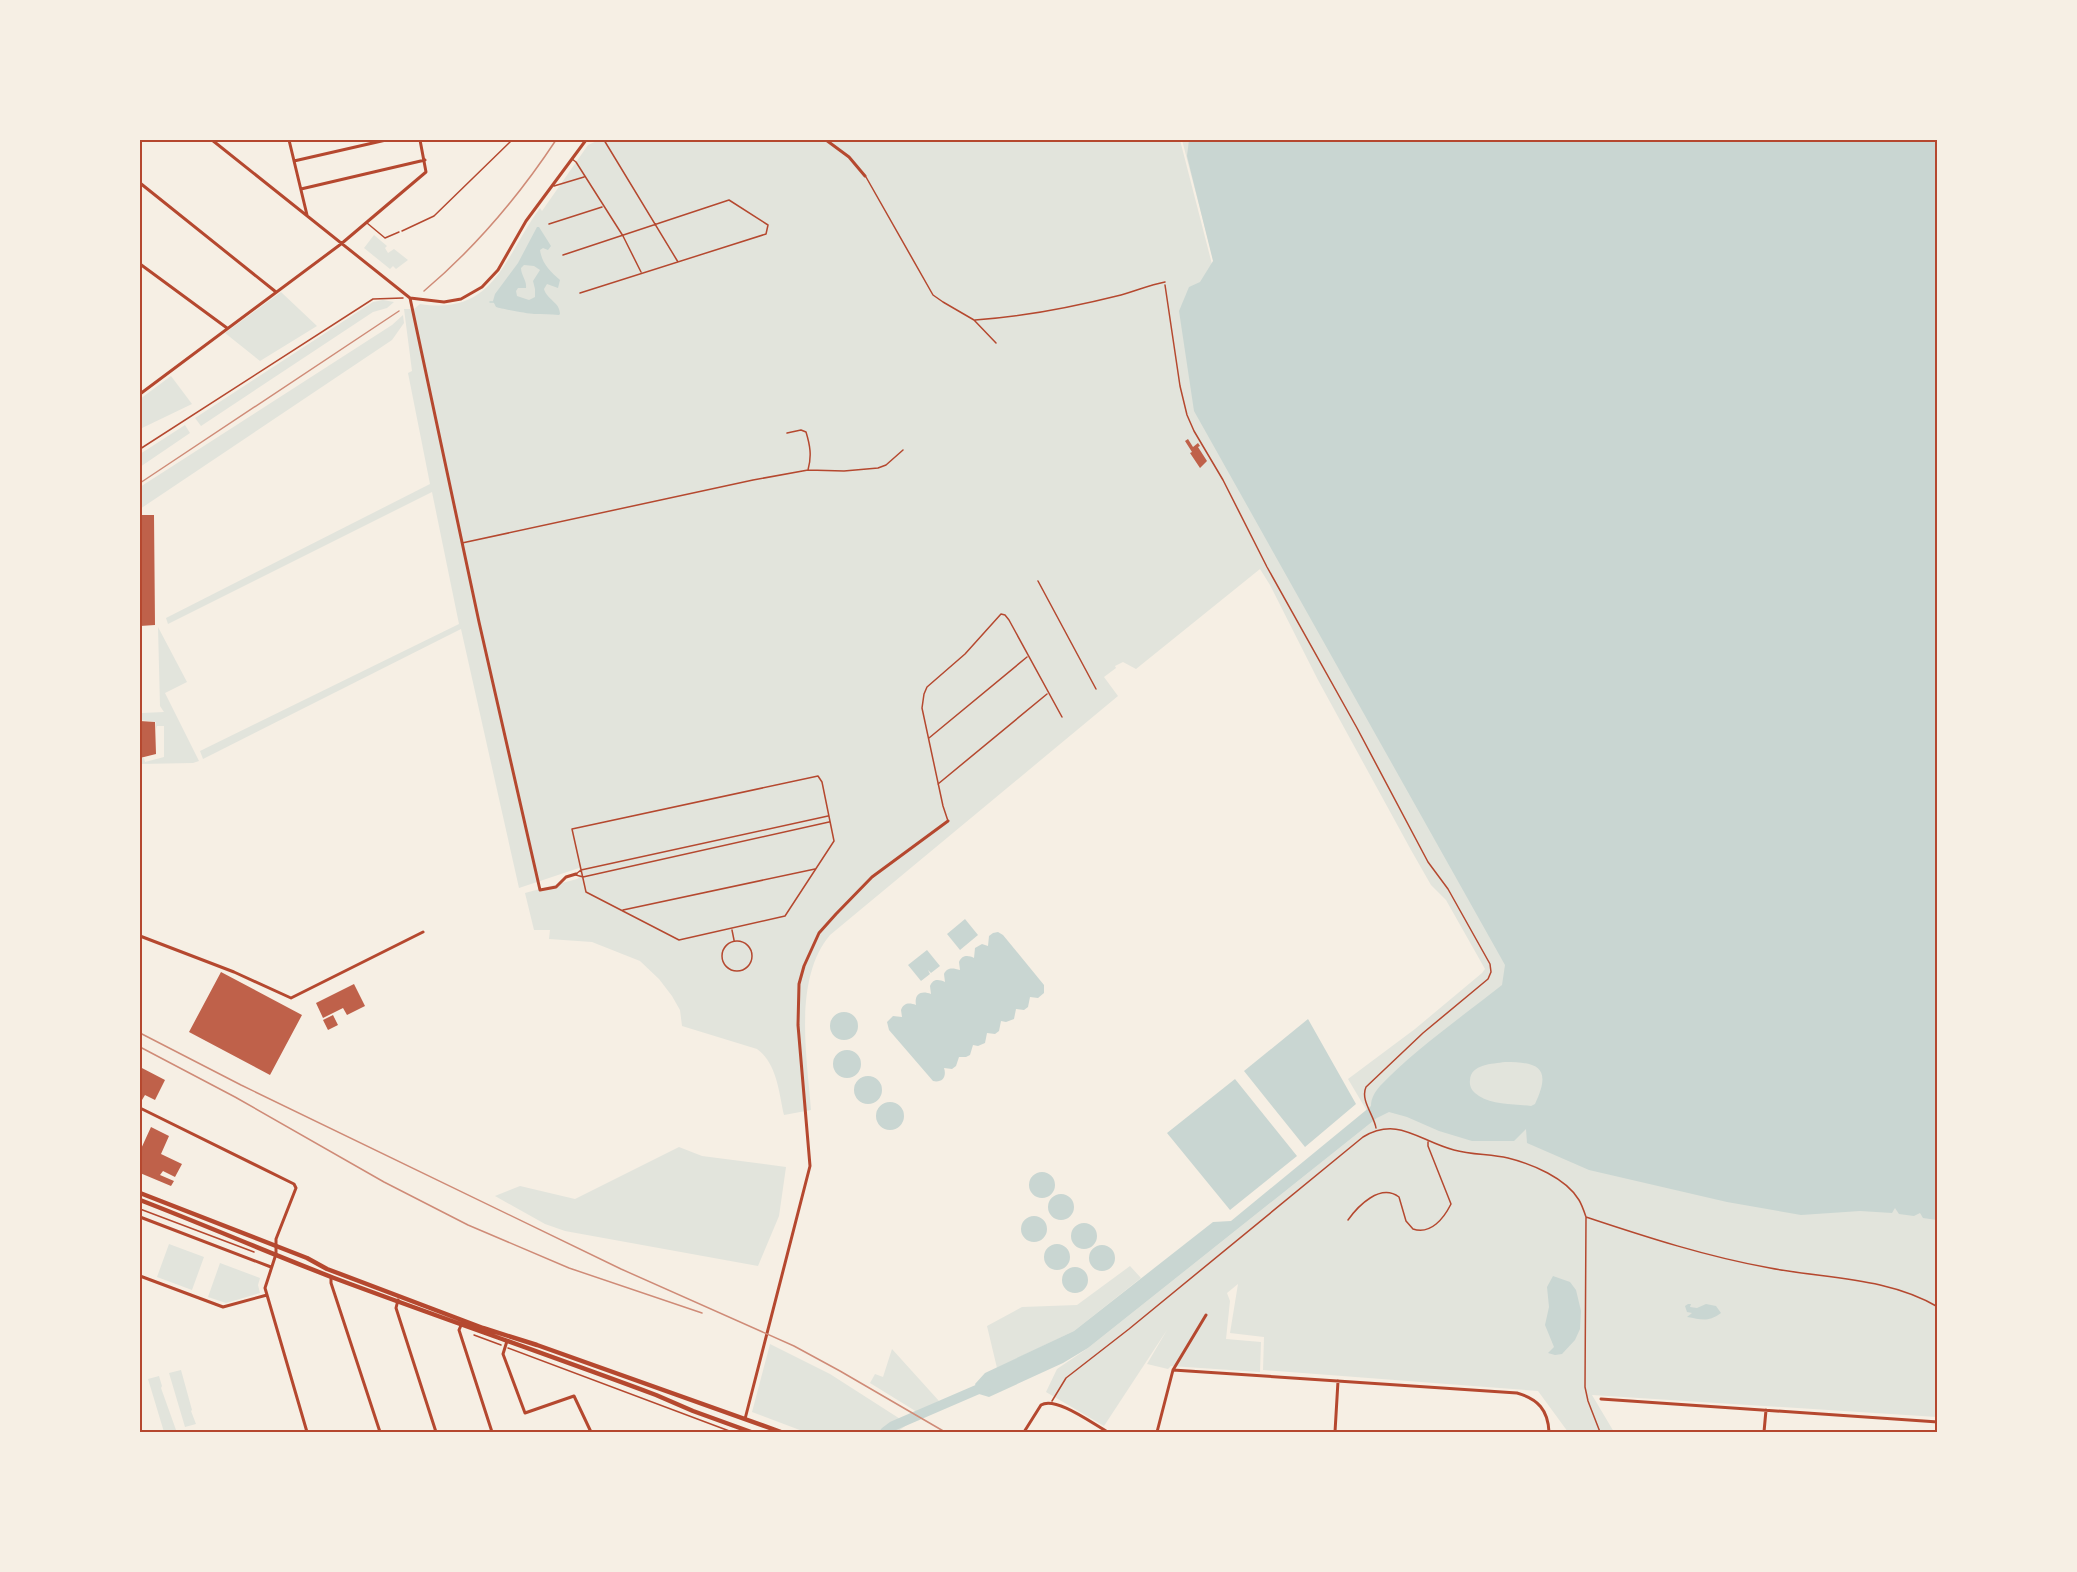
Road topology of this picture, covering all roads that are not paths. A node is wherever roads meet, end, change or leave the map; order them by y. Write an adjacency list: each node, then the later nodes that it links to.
1 (212, 140): 17 (street)
2 (289, 140): 10 (street)
3 (386, 140): 10 (street)
4 (420, 140): 9 (street)
5 (586, 140): 8 (street)
6 (604, 140): 20 (lane)
7 (826, 140): 12 (street)
8 (571, 158): 11 (lane); 14 (street)
9 (425, 160): 15 (street); 18 (street)
10 (294, 161): 15 (street)
11 (585, 176): 14 (lane); 16 (lane)
12 (865, 176): 32 (lane)
13 (140, 183): 29 (street)
14 (553, 187): 31 (street)
15 (301, 189): 17 (street)
16 (603, 207): 19 (lane); 22 (lane)
17 (307, 217): 23 (street)
18 (366, 222): 21 (lane); 23 (street)
19 (549, 224)
20 (654, 224): 22 (lane); 25 (lane); 25 (lane)
21 (399, 232)
22 (623, 236): 24 (lane); 27 (lane)
23 (341, 244): 29 (street); 31 (street)
24 (563, 255)
25 (678, 262): 27 (lane)
26 (140, 264): 33 (street)
27 (641, 273): 30 (lane)
28 (1165, 282): 32 (lane)
29 (276, 292): 33 (street)
30 (580, 293)
31 (410, 298): 39 (street)
32 (974, 320): 34 (lane)
33 (227, 328): 35 (street)
34 (996, 343)
35 (140, 394)
36 (787, 433): 38 (lane)
37 (903, 450): 38 (lane)
38 (808, 470): 39 (lane)
39 (462, 543): 54 (street)
40 (1038, 581): 42 (lane)
41 (1028, 657): 43 (lane); 45 (lane); 45 (lane)
42 (1096, 689)
43 (1048, 693): 44 (lane); 46 (lane)
44 (1062, 717)
45 (928, 738): 46 (lane)
46 (938, 783): 48 (lane)
47 (829, 816): 49 (lane); 50 (lane); 53 (lane)
48 (948, 821): 79 (street)
49 (830, 822): 51 (lane); 52 (lane)
50 (713, 841): 51 (lane); 53 (lane)
51 (714, 848): 55 (lane)
52 (815, 869): 56 (lane); 57 (lane)
53 (581, 870): 54 (lane); 55 (lane)
54 (576, 874): 55 (lane)
55 (583, 876): 56 (lane)
56 (622, 911): 57 (lane)
57 (732, 929): 60 (lane)
58 (423, 932): 59 (street)
59 (140, 936)
60 (734, 941): 60 (lane)
61 (140, 1108): 65 (street)
62 (140, 1193): 65 (main road)
63 (140, 1200): 66 (main road)
64 (140, 1217): 67 (street)
65 (276, 1247): 66 (street); 68 (main road)
66 (276, 1254): 67 (street); 68 (main road)
67 (271, 1267): 70 (street)
68 (332, 1274): 71 (main road); 82 (street)
69 (140, 1276): 70 (street)
70 (267, 1296): 81 (street)
71 (399, 1299): 73 (main road); 83 (street)
72 (1206, 1315): 75 (street)
73 (462, 1322): 74 (main road); 79 (main road); 84 (street)
74 (507, 1341): 85 (street); 86 (main road)
75 (1173, 1370): 76 (street); 90 (street)
76 (1338, 1381): 91 (street); 92 (street)
77 (1601, 1399): 78 (street)
78 (1766, 1410): 80 (street); 93 (street)
79 (745, 1419): 87 (main road)
80 (1938, 1422)
81 (307, 1432)
82 (380, 1432)
83 (436, 1432)
84 (492, 1432)
85 (591, 1432)
86 (751, 1432)
87 (781, 1432)
88 (1024, 1432): 89 (street)
89 (1108, 1432)
90 (1157, 1432)
91 (1335, 1432)
92 (1549, 1432)
93 (1764, 1432)

